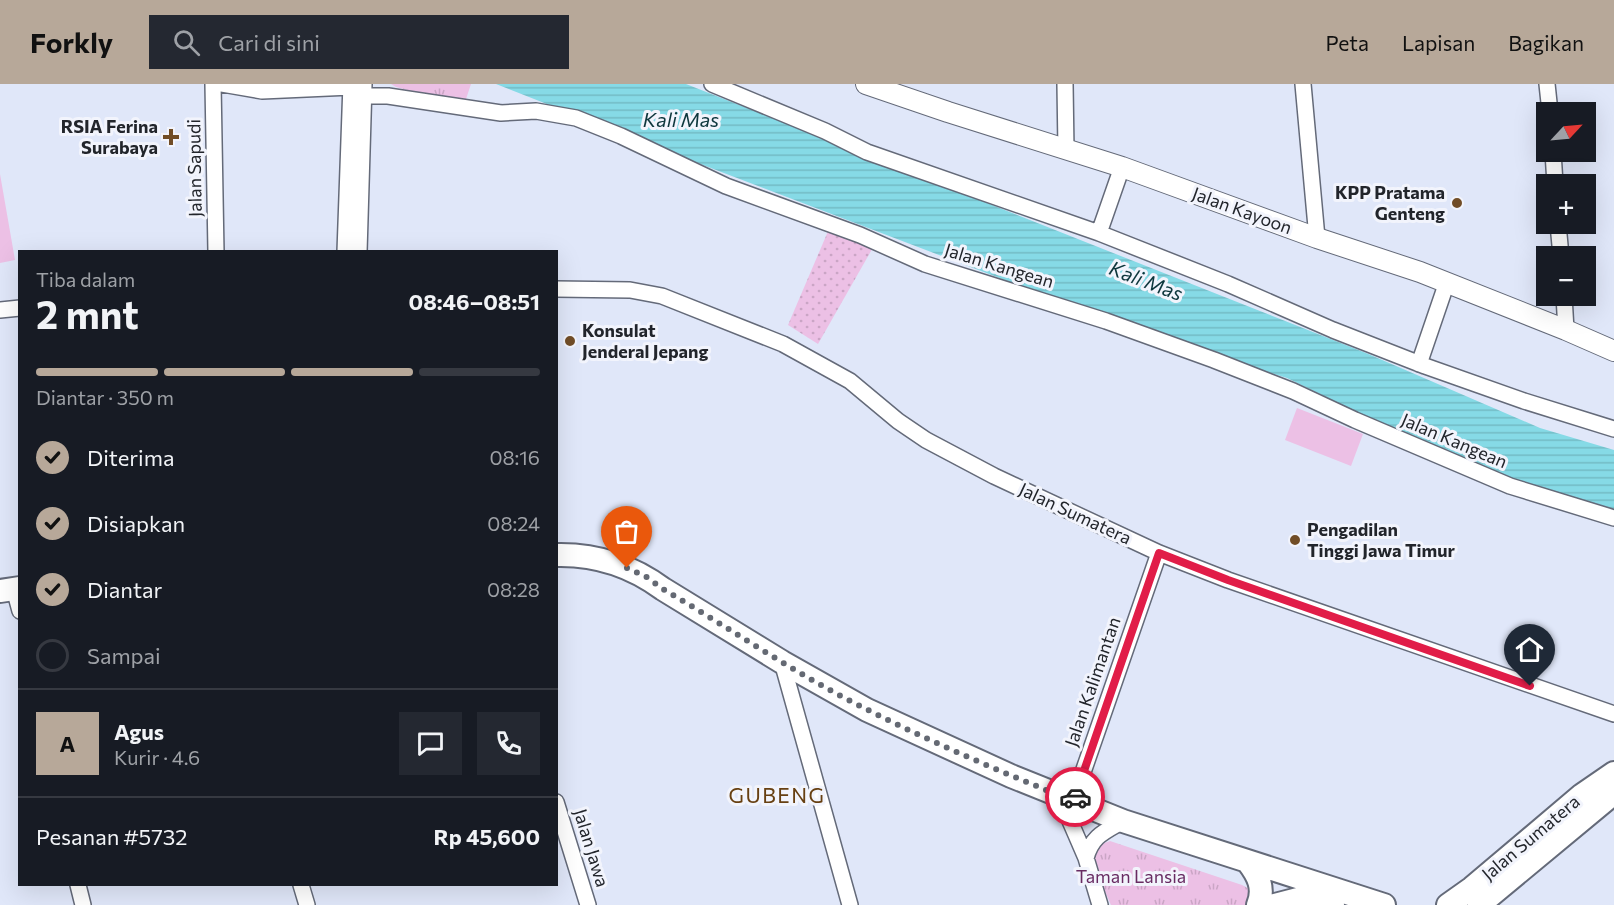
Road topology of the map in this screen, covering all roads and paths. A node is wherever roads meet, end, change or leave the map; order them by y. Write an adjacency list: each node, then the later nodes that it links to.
1 (213, 84): 14 (street, Jalan Sapudi)
2 (222, 84): 8 (street, Jalan Kangean)
3 (711, 84): 12 (street)
4 (866, 84): 10 (main road, Jalan Kayoon)
5 (1065, 84): 10 (street)
6 (1303, 84): 13 (street)
7 (1547, 84): 9 (street)
8 (357, 88): 15 (street); 16 (street); 26 (street, Jalan Kangean)
9 (1549, 102)
10 (1066, 150): 11 (main road, Jalan Kayoon)
11 (1122, 167): 12 (street); 13 (main road, Jalan Kayoon)
12 (1099, 233): 24 (street)
13 (1317, 238): 17 (main road, Jalan Kayoon)
14 (216, 250)
15 (345, 250)
16 (359, 250)
17 (1447, 282): 22 (main road, Jalan Kayoon); 24 (street)
18 (558, 289): 27 (street, Jalan Sumatera)
19 (1565, 306): 22 (street)
20 (18, 308): 21 (street)
21 (0, 310)
22 (1566, 330): 23 (main road, Jalan Kayoon)
23 (1614, 351)
24 (1419, 364): 25 (street)
25 (1614, 429)
26 (1614, 518)
27 (1159, 553): 30 (street, Jalan Sumatera); 33 (street, Jalan Kalimantan)
28 (558, 555): 29 (highway)
29 (782, 663): 33 (highway); 43 (street)
30 (1614, 714)
31 (1614, 772): 49 (highway, Jalan Sumatera)
32 (1614, 793): 50 (highway, Jalan Sumatera)
33 (1073, 801): 35 (highway); 36 (street, Jalan Kalimantan)
34 (558, 808): 42 (street, Jalan Jawa)
35 (1123, 821): 36 (street); 37 (highway)
36 (1086, 858): 44 (street, Jalan Kalimantan)
37 (1248, 862): 45 (highway); 48 (highway)
38 (78, 886): 40 (street)
39 (301, 886): 41 (street)
40 (83, 905)
41 (307, 905)
42 (588, 905)
43 (850, 905)
44 (1100, 905)
45 (1258, 905)
46 (1275, 905): 47 (highway)
47 (1333, 905)
48 (1384, 905)
49 (1448, 905)
50 (1479, 905)

